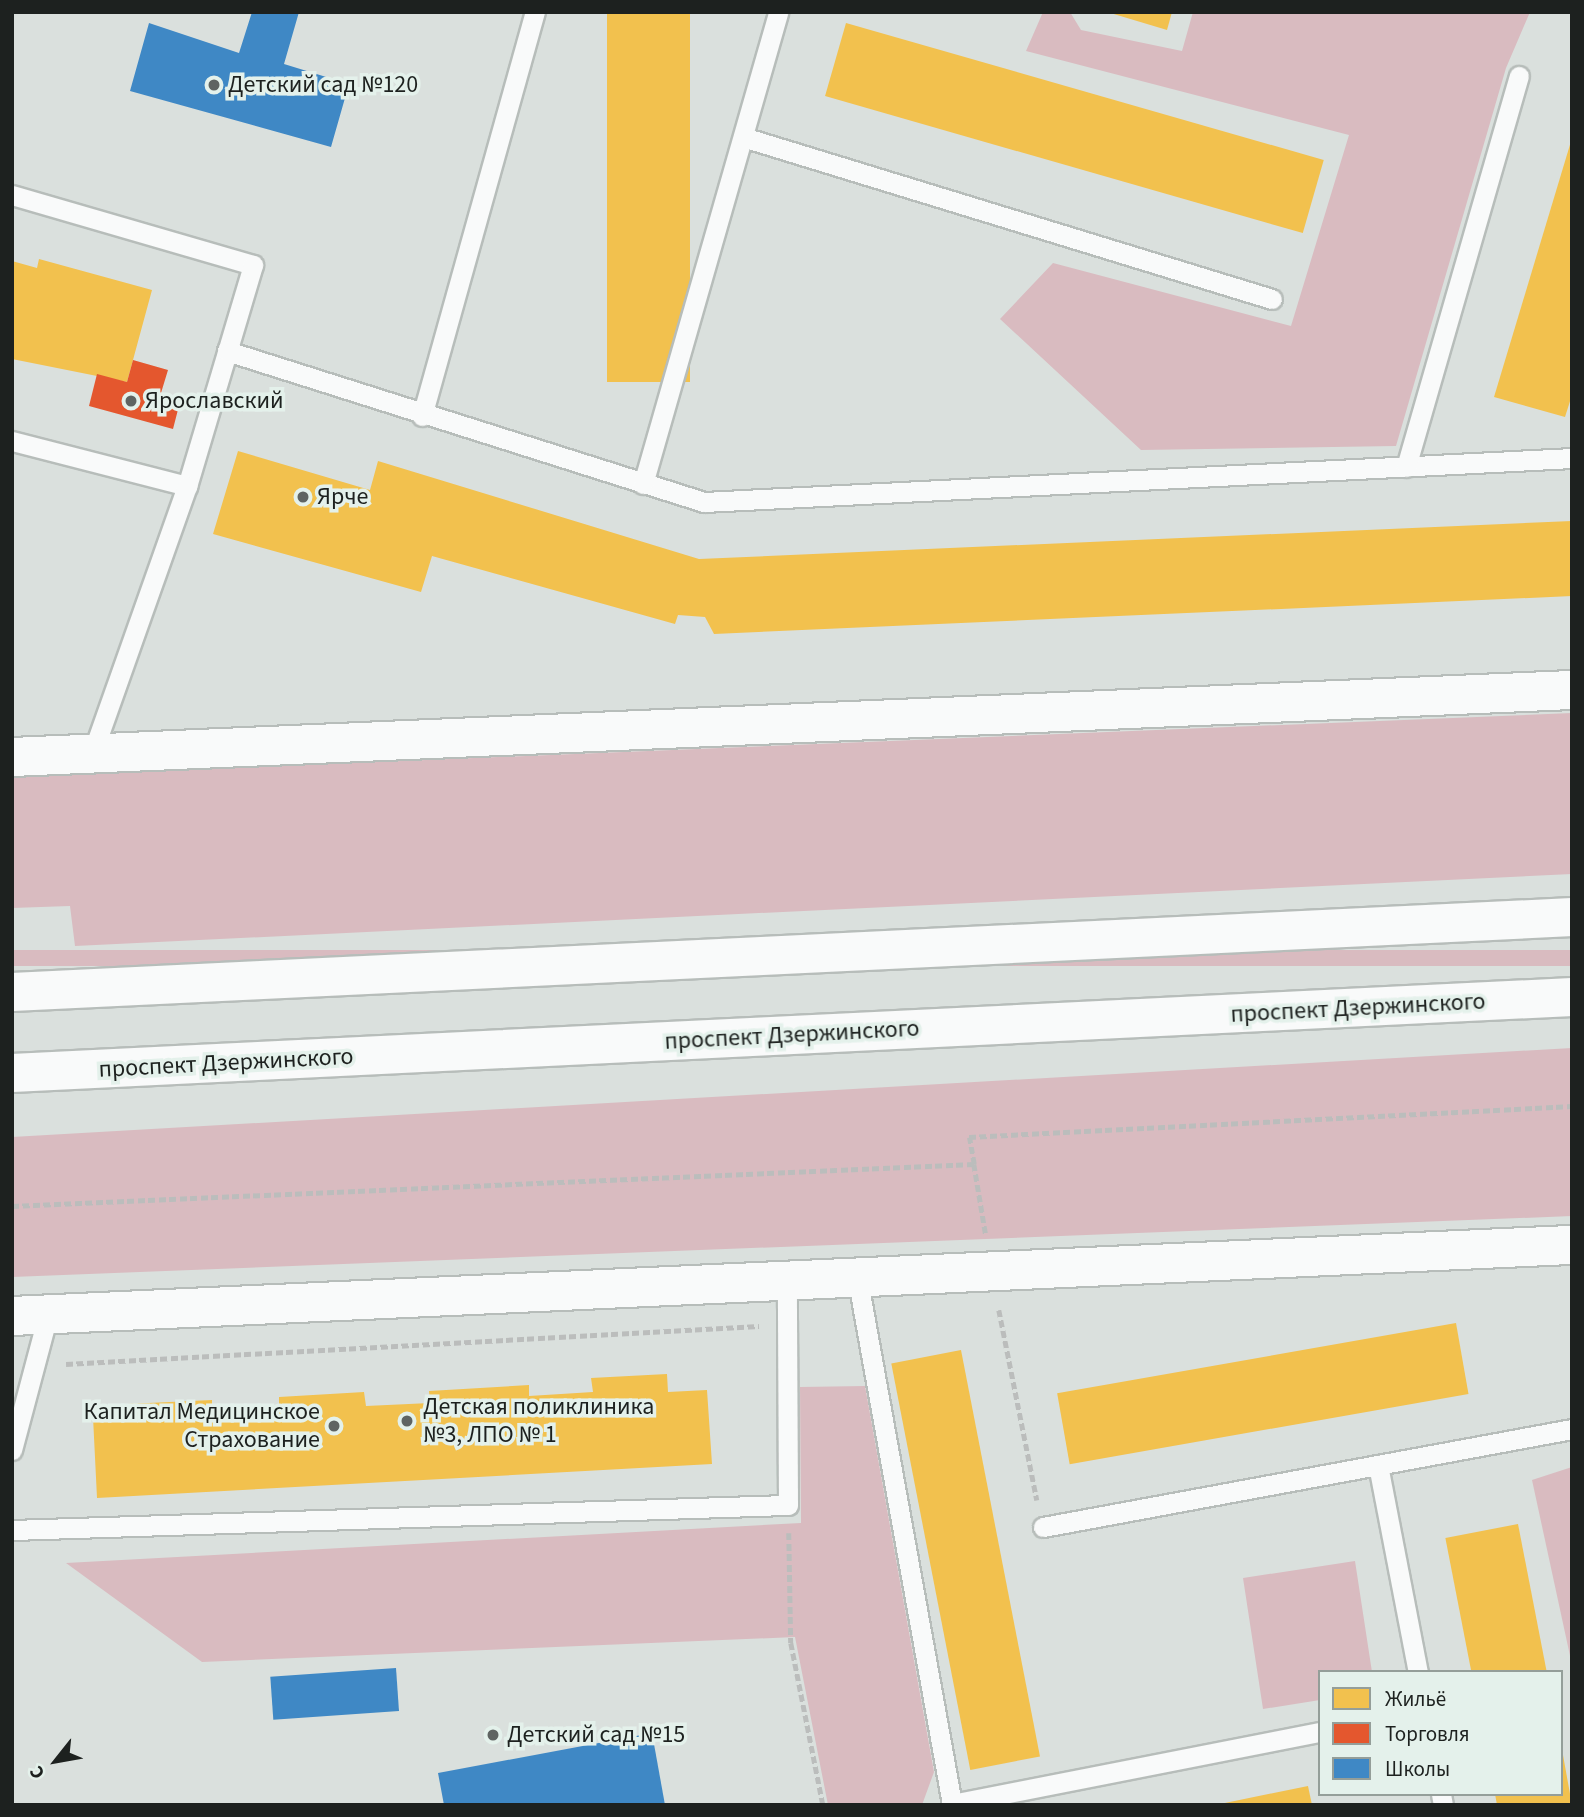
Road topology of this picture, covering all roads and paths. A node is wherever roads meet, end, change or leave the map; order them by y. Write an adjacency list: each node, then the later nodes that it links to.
1 (535, 12): 8 (lane)
2 (778, 12): 4 (lane)
3 (1519, 76): 11 (lane)
4 (743, 137): 6 (lane); 12 (lane)
5 (12, 195): 7 (lane)
6 (1272, 299)
7 (227, 351): 8 (lane); 13 (lane)
8 (422, 416): 12 (lane)
9 (12, 441): 13 (lane)
10 (1572, 458): 11 (lane)
11 (1406, 467): 12 (lane)
12 (643, 484)
13 (187, 486): 15 (lane)
14 (1572, 690): 15 (main road)
15 (92, 755): 16 (main road)
16 (12, 757)
17 (1572, 917): 18 (main road)
18 (12, 992)
19 (1572, 997): 20 (main road, проспект Дзержинского)
20 (12, 1073)
21 (1572, 1106): 22 (path)
22 (974, 1164): 23 (path); 25 (path)
23 (12, 1206)
24 (1572, 1245): 25 (main road)
25 (992, 1270): 26 (main road); 35 (path)
26 (857, 1276): 27 (main road); 38 (lane)
27 (787, 1279): 28 (main road); 29 (lane)
28 (30, 1315): 30 (lane)
29 (788, 1325): 30 (path); 34 (lane)
30 (34, 1366): 32 (lane)
31 (1572, 1430): 33 (lane)
32 (12, 1450)
33 (1378, 1465): 35 (lane); 37 (lane)
34 (789, 1504): 36 (lane); 39 (path)
35 (1043, 1527)
36 (12, 1530)
37 (1418, 1670)
38 (1318, 1732)
39 (823, 1805)

